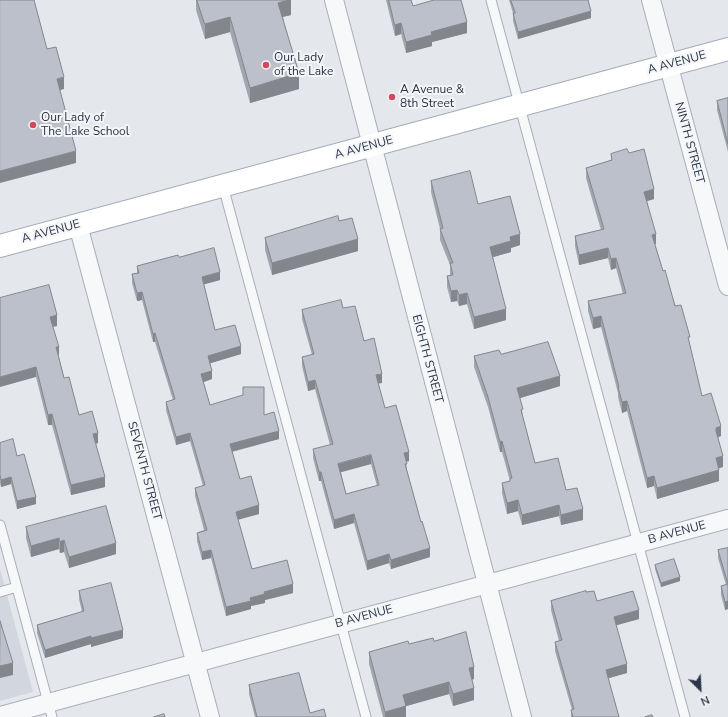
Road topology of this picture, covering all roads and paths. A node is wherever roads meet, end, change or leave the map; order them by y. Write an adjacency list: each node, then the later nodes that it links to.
1 (334, 0): 7 (street, EIGHTH STREET)
2 (491, 0): 6 (lane)
3 (651, 0): 5 (street, NINTH STREET)
4 (728, 49): 5 (main road, A AVENUE)
5 (668, 65): 6 (main road, A AVENUE); 11 (street, NINTH STREET)
6 (520, 106): 7 (main road, A AVENUE); 14 (lane)
7 (372, 146): 8 (main road, A AVENUE); 16 (street, EIGHTH STREET)
8 (223, 186): 9 (main road, A AVENUE); 19 (lane)
9 (78, 225): 10 (main road, A AVENUE); 20 (street, SEVENTH STREET)
10 (0, 246)
11 (728, 286)
12 (728, 519): 14 (street, B AVENUE)
13 (0, 525): 15 (lane)
14 (638, 544): 16 (street, B AVENUE); 26 (lane)
15 (3, 545): 17 (lane)
16 (486, 585): 19 (street, B AVENUE); 25 (street, EIGHTH STREET)
17 (17, 587): 18 (lane); 21 (lane)
18 (0, 592)
19 (341, 624): 20 (street, B AVENUE); 24 (lane)
20 (196, 663): 21 (street, B AVENUE); 23 (street, SEVENTH STREET)
21 (50, 710): 22 (street, B AVENUE)
22 (0, 716)
23 (210, 717)
24 (366, 717)
25 (522, 717)
26 (685, 717)

